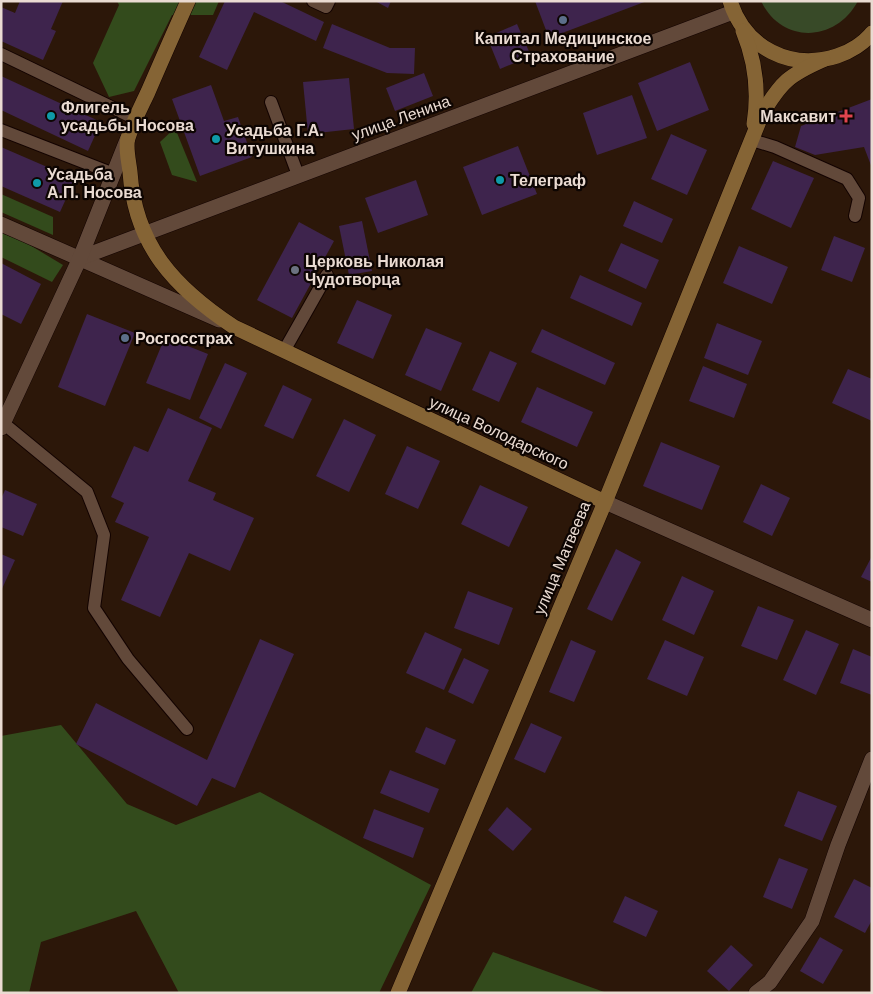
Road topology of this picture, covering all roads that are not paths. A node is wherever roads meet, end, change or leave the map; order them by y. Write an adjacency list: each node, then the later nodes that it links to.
1 (188, 1): 12 (main road)
2 (313, 1): 3 (lane)
3 (329, 1)
4 (732, 7): 5 (main road); 17 (street, улица Ленина)
5 (741, 26): 10 (main road); 15 (main road)
6 (872, 33): 8 (main road)
7 (872, 43): 8 (main road)
8 (846, 53): 10 (main road)
9 (1, 54): 12 (lane)
10 (823, 60): 15 (main road)
11 (271, 102): 17 (lane)
12 (136, 119): 14 (main road)
13 (1, 130): 16 (lane)
14 (127, 140): 16 (street); 22 (main road, улица Володарского)
15 (752, 140): 19 (lane); 28 (main road, улица Матвеева)
16 (114, 174): 23 (street)
17 (298, 175): 22 (street, улица Ленина)
18 (872, 194): 19 (lane)
19 (859, 198): 20 (lane)
20 (855, 216)
21 (1, 224): 23 (street)
22 (144, 233): 23 (street, улица Ленина); 25 (main road, улица Володарского)
23 (80, 258): 25 (street); 27 (street)
24 (327, 275): 26 (lane)
25 (234, 327): 26 (main road, улица Володарского)
26 (284, 351): 28 (main road, улица Володарского)
27 (2, 425): 30 (lane)
28 (605, 502): 29 (street, улица Володарского); 32 (main road, улица Матвеева)
29 (872, 620)
30 (187, 729)
31 (872, 759): 33 (street)
32 (399, 990)
33 (756, 993)

